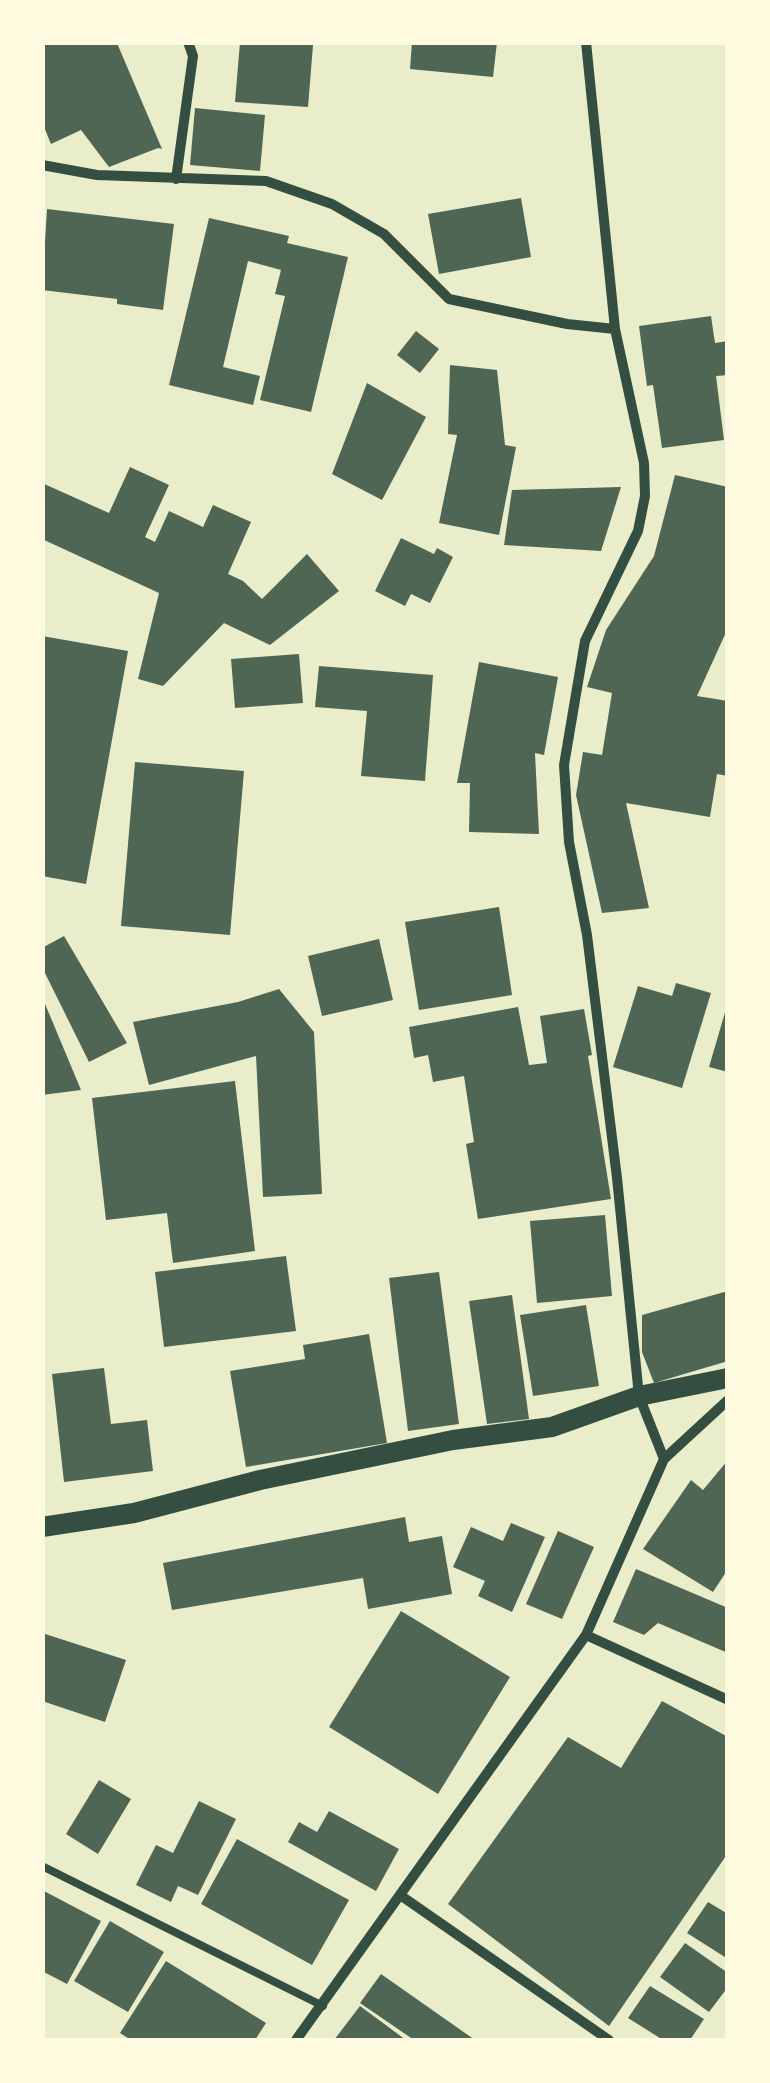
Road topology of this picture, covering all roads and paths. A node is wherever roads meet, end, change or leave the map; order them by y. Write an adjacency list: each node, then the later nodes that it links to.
1 (188, 42): 4 (street)
2 (586, 42): 5 (street)
3 (42, 165): 4 (street)
4 (176, 179): 5 (street)
5 (615, 329): 7 (street)
6 (728, 1378): 7 (main road)
7 (639, 1396): 9 (street); 10 (main road)
8 (728, 1400): 9 (street)
9 (664, 1458): 11 (street)
10 (42, 1527)
11 (586, 1635): 12 (street); 14 (street)
12 (728, 1697)
13 (42, 1866): 15 (lane)
14 (400, 1894): 15 (street); 17 (street)
15 (323, 2006): 16 (street)
16 (296, 2040)
17 (609, 2040)

